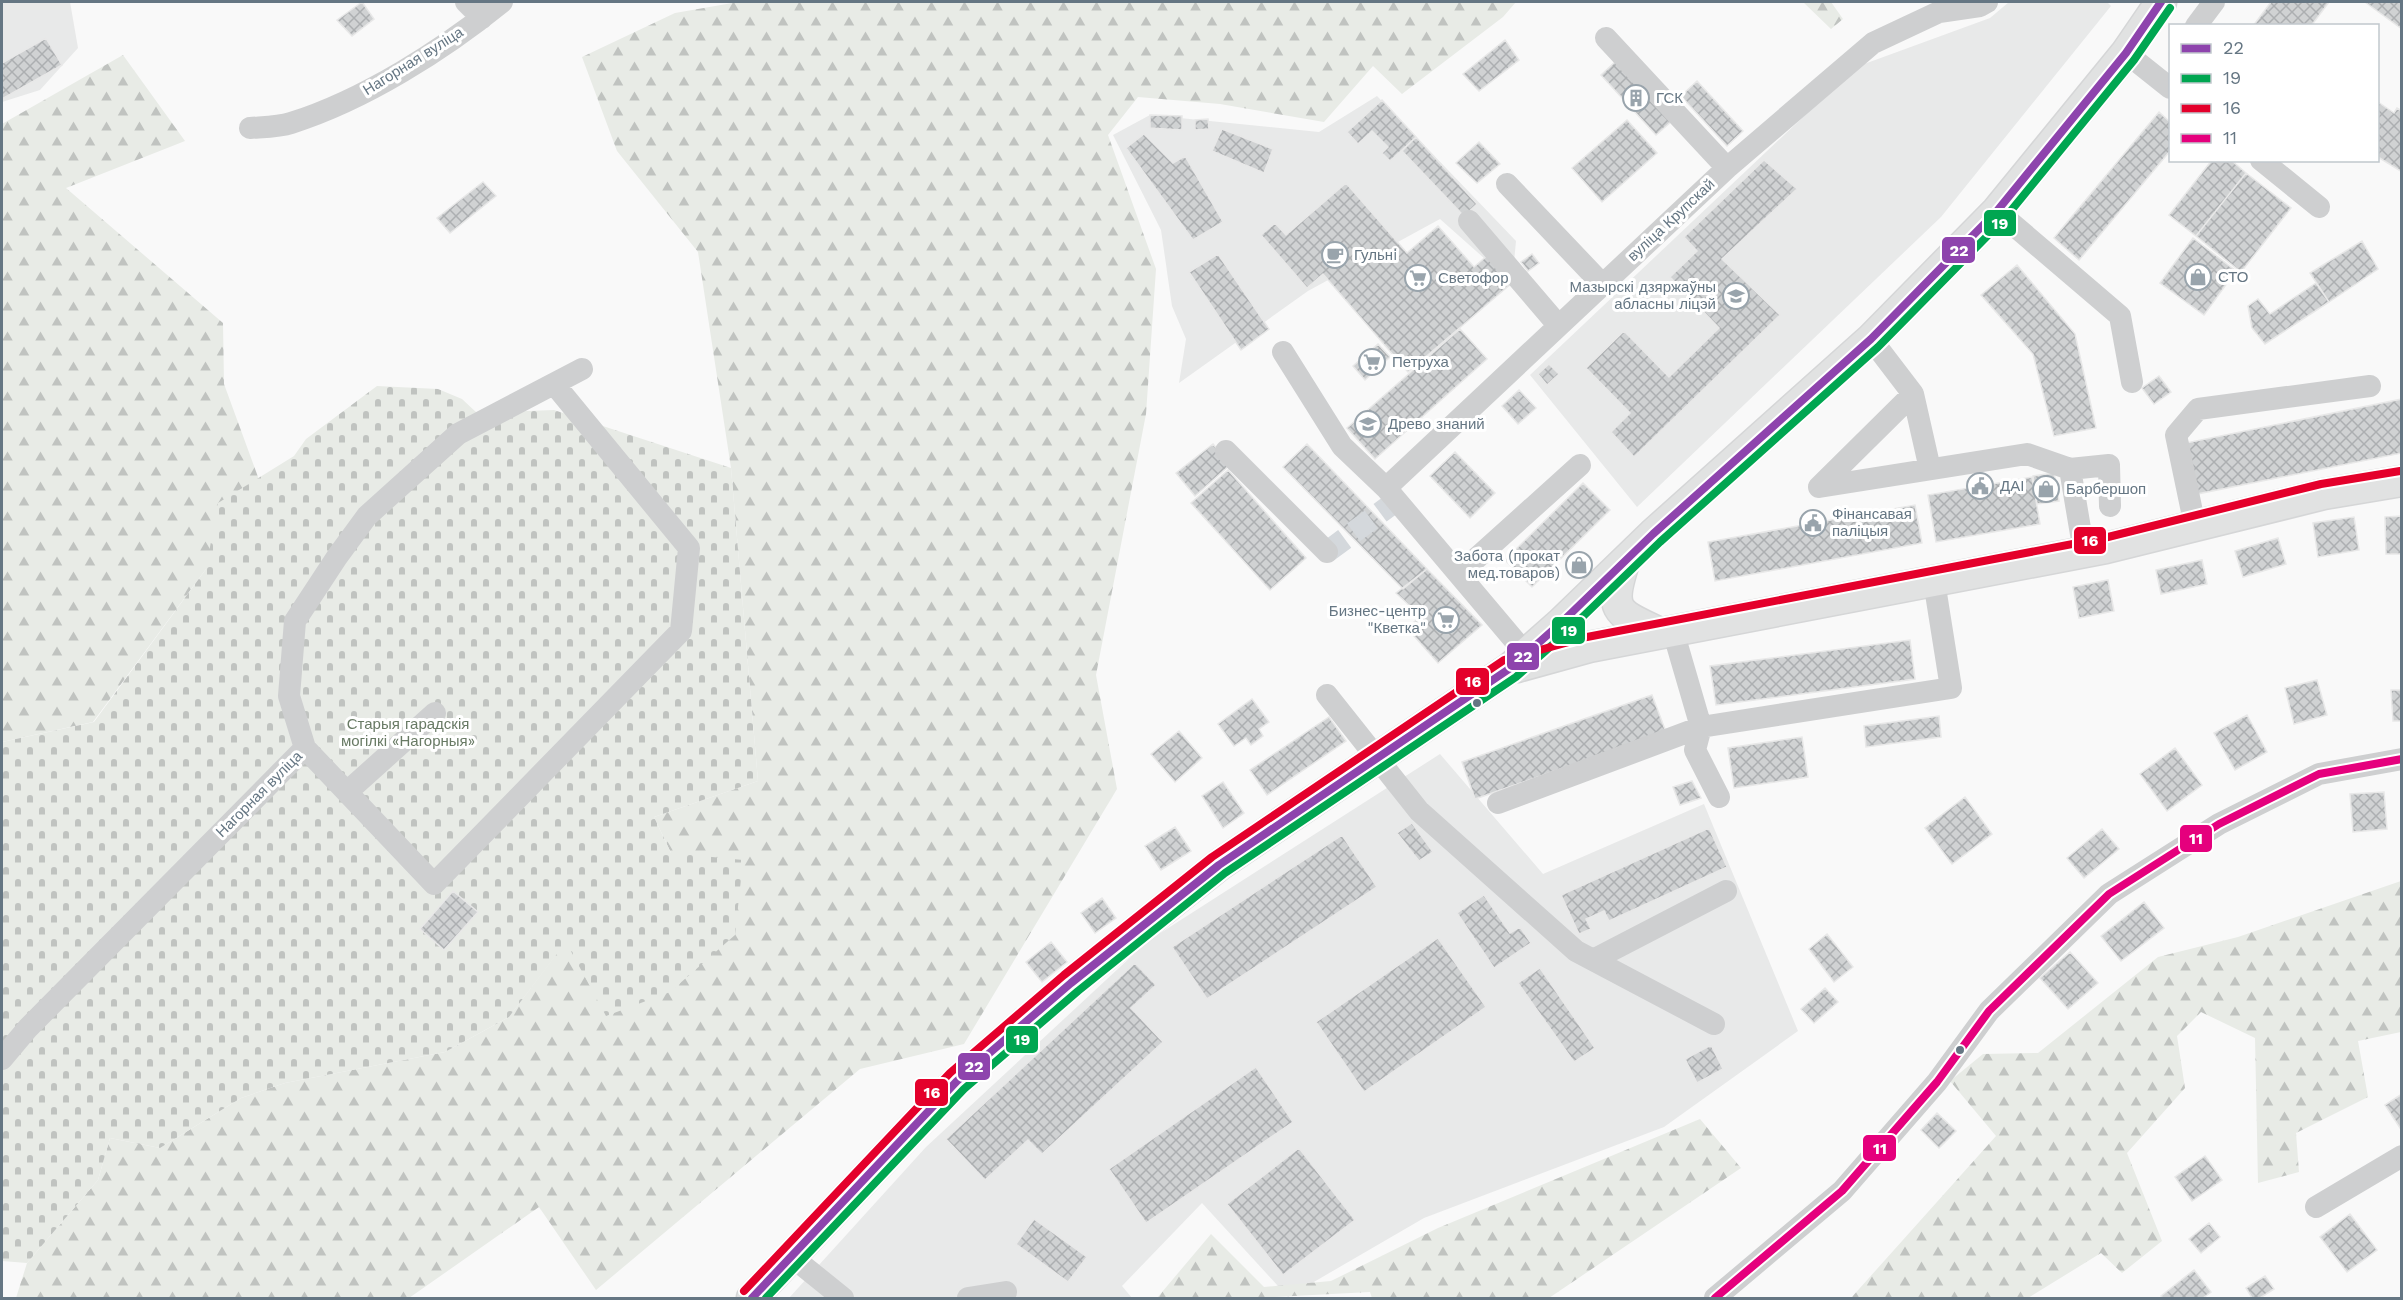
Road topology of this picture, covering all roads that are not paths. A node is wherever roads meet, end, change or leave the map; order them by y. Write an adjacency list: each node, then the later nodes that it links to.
1 (466, 2): 6 (street)
2 (502, 2): 6 (street, Нагорная вуліца)
3 (1987, 2): 13 (street, вуліца Крупскай)
4 (2161, 2): 9 (main road)
5 (2214, 2): 7 (street)
6 (482, 18): 11 (street, Нагорная вуліца)
7 (2198, 24)
8 (1606, 38): 13 (street)
9 (2126, 52): 10 (street); 16 (main road)
10 (2169, 87)
11 (250, 128)
12 (2263, 162): 15 (street)
13 (1727, 168): 18 (street, вуліца Крупскай)
14 (1507, 184): 18 (street)
15 (2319, 207)
16 (1997, 211): 20 (main road); 23 (street)
17 (1469, 221): 19 (street)
18 (1602, 285): 19 (street, вуліца Крупскай)
19 (1558, 325): 32 (street, вуліца Крупскай)
20 (1871, 339): 26 (street); 37 (main road)
21 (1283, 352): 32 (street)
22 (582, 369): 24 (street, Нагорная вуліца)
23 (2132, 382)
24 (555, 385): 45 (street, Нагорная вуліца); 48 (street)
25 (2370, 386): 34 (street)
26 (1913, 394): 29 (street); 29 (street)
27 (1226, 451): 35 (street)
28 (1580, 465): 38 (street)
29 (1930, 469): 30 (street)
30 (2070, 469): 33 (street); 36 (street)
31 (2402, 481): 34 (main road)
32 (1386, 488): 38 (street)
33 (2110, 506)
34 (2195, 526): 36 (main road)
35 (1327, 552)
36 (2084, 552): 39 (main road)
37 (1624, 563): 40 (main road); 41 (main road)
38 (1459, 574): 41 (street)
39 (1934, 581): 40 (main road); 44 (street)
40 (1667, 632): 41 (main road); 44 (street)
41 (1517, 661): 46 (main road)
42 (1328, 695): 46 (street)
43 (435, 713): 48 (street)
44 (1701, 727): 49 (street); 50 (street)
45 (305, 748): 48 (street); 54 (street, Нагорная вуліца)
46 (1376, 759): 52 (street); 57 (main road)
47 (2402, 759): 62 (street)
48 (347, 792)
49 (1719, 797)
50 (1498, 803)
51 (1726, 891): 52 (street)
52 (1593, 960): 53 (street)
53 (1714, 1024)
54 (2, 1059)
55 (2402, 1156): 56 (street)
56 (2316, 1207)
57 (793, 1254): 59 (main road); 60 (street)
58 (1006, 1292): 61 (street)
59 (752, 1298)
60 (843, 1299)
61 (968, 1299)
62 (1715, 1299)

